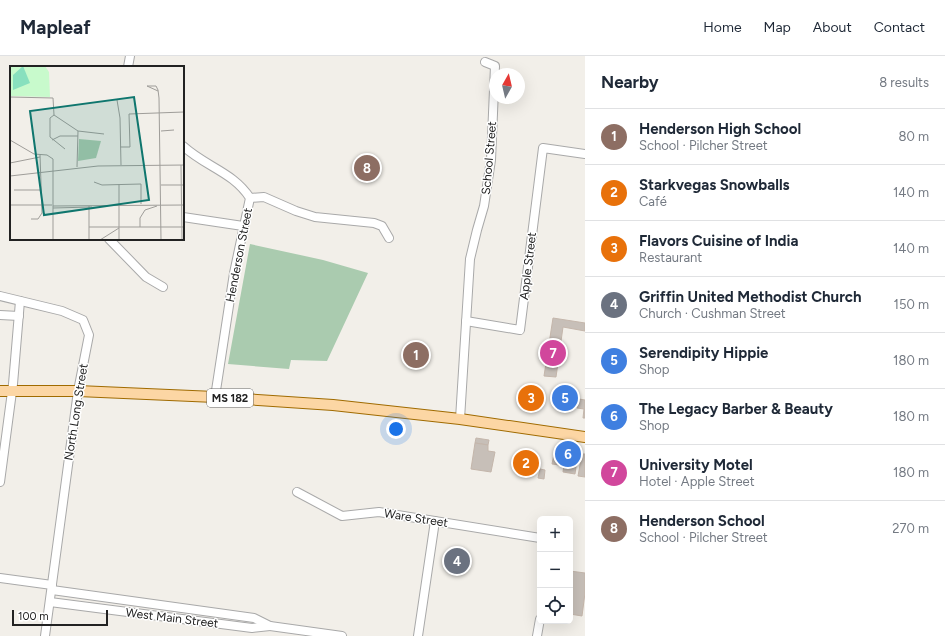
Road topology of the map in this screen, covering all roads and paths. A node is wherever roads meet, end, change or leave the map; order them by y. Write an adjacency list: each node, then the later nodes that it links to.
1 (130, 56): 3 (street)
2 (485, 62): 16 (street, School Street)
3 (128, 66)
4 (184, 147): 6 (street, Henderson Street)
5 (585, 154): 16 (street, Apple Street)
6 (250, 198): 8 (street, Henderson Street); 9 (street)
7 (184, 217): 8 (street)
8 (243, 226): 20 (street, Henderson Street)
9 (389, 238)
10 (110, 240): 11 (street)
11 (162, 287)
12 (0, 296): 13 (street, North Long Street)
13 (20, 301): 15 (street); 19 (street, North Long Street)
14 (0, 315): 15 (street)
15 (18, 316): 17 (street)
16 (466, 321): 21 (street)
17 (12, 390): 18 (main road, MS 182); 19 (main road, MS 182); 23 (street)
18 (0, 391)
19 (78, 391): 20 (main road, MS 182); 28 (street, North Long Street)
20 (215, 397): 21 (main road, MS 182)
21 (460, 419): 22 (main road, MS 182)
22 (585, 437)
23 (0, 482)
24 (297, 492): 25 (street, Ware Street)
25 (435, 521): 26 (street, Ware Street); 36 (street)
26 (537, 538)
27 (0, 578): 28 (street, West Main Street)
28 (52, 588): 29 (street, North Long Street); 30 (street, West Main Street)
29 (50, 602): 33 (street, West Main Street); 34 (street, North Long Street)
30 (254, 618): 32 (street, West Main Street); 33 (street)
31 (539, 624): 37 (street)
32 (270, 626): 33 (street, West Main Street); 35 (street, West Main Street)
33 (252, 632)
34 (45, 636)
35 (342, 636)
36 (418, 636)
37 (538, 636)

